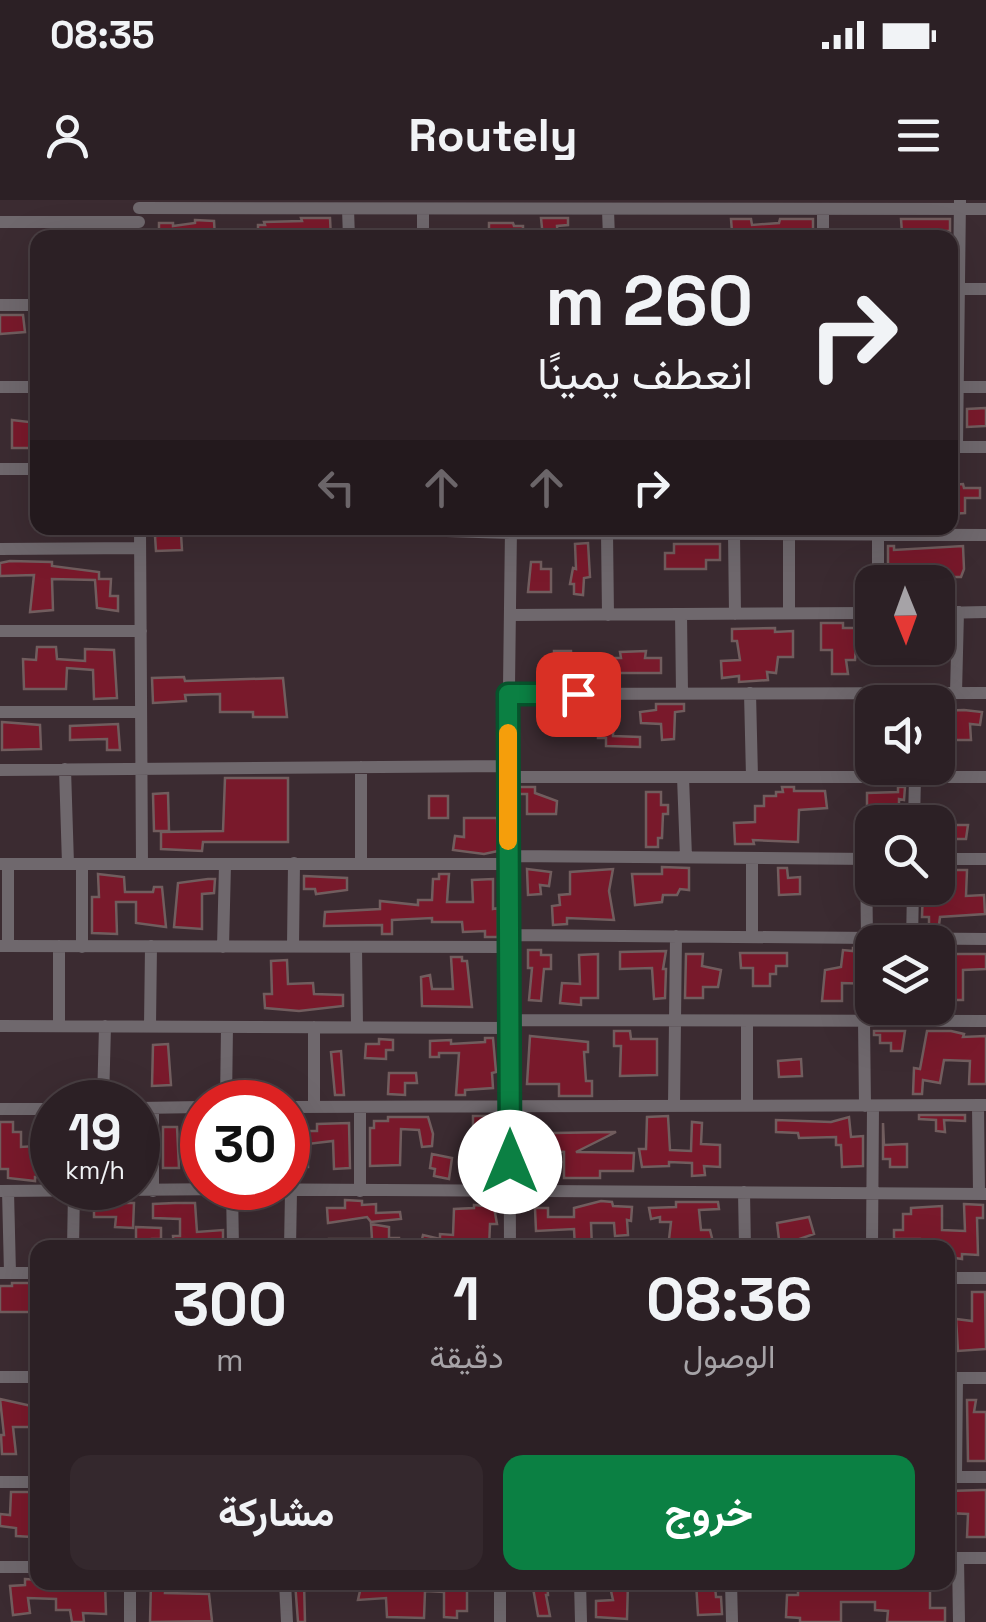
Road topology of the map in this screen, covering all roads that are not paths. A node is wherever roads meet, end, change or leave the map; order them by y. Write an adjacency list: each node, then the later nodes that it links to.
1 (292, 204): 5 (street); 6 (street)
2 (498, 204): 7 (street); 8 (street)
3 (960, 204): 9 (street); 10 (street); 16 (street)
4 (729, 205): 8 (street); 9 (street)
5 (348, 208): 7 (street); 12 (street)
6 (139, 210): 11 (street)
7 (423, 210): 13 (street)
8 (608, 210): 14 (street)
9 (823, 210): 15 (street)
10 (986, 210)
11 (0, 222)
12 (349, 230)
13 (423, 230)
14 (608, 230)
15 (823, 230)
16 (958, 232)
17 (958, 289): 18 (street)
18 (986, 289)
19 (0, 305): 20 (street)
20 (30, 305)
21 (0, 387): 22 (street)
22 (30, 387)
23 (958, 387): 24 (street)
24 (986, 387)
25 (958, 447): 26 (street)
26 (986, 448)
27 (30, 468): 28 (street)
28 (0, 469)
29 (958, 533): 30 (street)
30 (986, 534)
31 (140, 535): 38 (street)
32 (511, 535): 46 (street)
33 (608, 535): 47 (street)
34 (734, 535): 44 (street)
35 (789, 535): 45 (street)
36 (878, 535): 39 (street)
37 (0, 548): 38 (street)
38 (140, 548): 49 (street)
39 (878, 565)
40 (958, 612): 41 (street); 53 (street)
41 (986, 612)
42 (855, 613): 45 (street)
43 (681, 614): 44 (street); 47 (street); 51 (street)
44 (735, 614): 45 (street)
45 (789, 614)
46 (510, 615): 47 (street); 50 (street)
47 (608, 615)
48 (0, 631): 49 (street)
49 (141, 632): 57 (street)
50 (508, 694): 51 (street); 62 (street)
51 (682, 694): 52 (street)
52 (750, 694): 55 (street); 65 (street)
53 (956, 694): 54 (street)
54 (986, 694)
55 (855, 697)
56 (0, 712): 57 (street)
57 (141, 712): 60 (street)
58 (361, 767): 60 (street); 62 (street); 79 (street)
59 (66, 769): 60 (street); 61 (street); 76 (street)
60 (142, 769): 77 (street)
61 (0, 770)
62 (508, 772): 64 (street); 73 (street)
63 (855, 773): 65 (street)
64 (684, 777): 65 (street); 68 (street)
65 (752, 777)
66 (955, 777): 67 (street)
67 (986, 777)
68 (686, 857): 69 (street); 73 (street)
69 (752, 858): 70 (street); 81 (street)
70 (855, 858)
71 (955, 859): 72 (street)
72 (986, 859)
73 (508, 860): 79 (street); 85 (street)
74 (294, 863): 78 (street); 79 (street); 89 (street)
75 (4, 864): 76 (street); 86 (street)
76 (75, 864): 77 (street); 90 (street)
77 (142, 864): 78 (street)
78 (225, 864): 91 (street)
79 (361, 864)
80 (676, 936): 81 (street); 85 (street); 94 (street)
81 (752, 937): 82 (street)
82 (855, 938)
83 (955, 939): 84 (street)
84 (986, 939)
85 (508, 941): 92 (street); 98 (street)
86 (4, 946): 87 (street)
87 (59, 946): 90 (street); 101 (street)
88 (151, 946): 90 (street); 91 (street); 103 (street)
89 (294, 946): 91 (street); 92 (street)
90 (82, 947)
91 (223, 947)
92 (356, 947): 106 (street)
93 (955, 1018): 97 (street)
94 (676, 1020): 95 (street); 98 (street); 110 (street)
95 (747, 1020): 96 (street); 111 (street)
96 (855, 1020)
97 (986, 1021)
98 (509, 1024): 106 (street); 109 (street)
99 (864, 1025): 112 (street)
100 (0, 1026): 101 (street)
101 (59, 1026): 102 (street)
102 (105, 1026): 103 (street); 107 (street)
103 (150, 1026): 104 (street)
104 (226, 1027): 105 (street); 108 (street)
105 (314, 1027): 106 (street); 115 (street)
106 (356, 1027)
107 (103, 1080)
108 (226, 1080)
109 (510, 1106): 110 (street); 116 (street); 123 (street)
110 (674, 1106): 111 (street)
111 (748, 1106): 112 (street)
112 (869, 1106): 113 (street); 125 (street)
113 (982, 1106): 126 (street)
114 (310, 1107): 115 (street)
115 (314, 1107): 116 (street)
116 (360, 1107): 122 (street)
117 (0, 1109): 118 (street)
118 (30, 1109)
119 (4, 1191): 120 (street); 136 (street)
120 (30, 1191)
121 (310, 1191): 122 (street)
122 (360, 1191): 123 (street)
123 (510, 1191): 124 (street); 133 (street)
124 (744, 1192): 125 (street); 134 (street)
125 (874, 1194): 126 (street); 135 (street)
126 (983, 1194)
127 (74, 1210): 130 (street)
128 (232, 1210): 131 (street)
129 (291, 1210): 132 (street)
130 (74, 1240)
131 (233, 1240)
132 (290, 1240)
133 (510, 1240)
134 (745, 1240)
135 (872, 1240)
136 (5, 1273)
137 (955, 1278): 138 (street)
138 (986, 1278)
139 (0, 1377): 140 (street)
140 (30, 1377)
141 (955, 1378): 142 (street)
142 (986, 1378)
143 (955, 1477): 144 (street)
144 (986, 1477)
145 (0, 1482): 146 (street)
146 (30, 1482)
147 (955, 1558): 148 (street)
148 (986, 1558)
149 (0, 1566): 150 (street)
150 (30, 1567)
151 (955, 1584): 162 (street)
152 (130, 1590): 157 (street)
153 (285, 1590): 158 (street)
154 (500, 1590): 159 (street)
155 (580, 1590): 160 (street)
156 (730, 1590): 161 (street)
157 (130, 1622)
158 (287, 1622)
159 (500, 1622)
160 (581, 1622)
161 (732, 1622)
162 (958, 1622)

